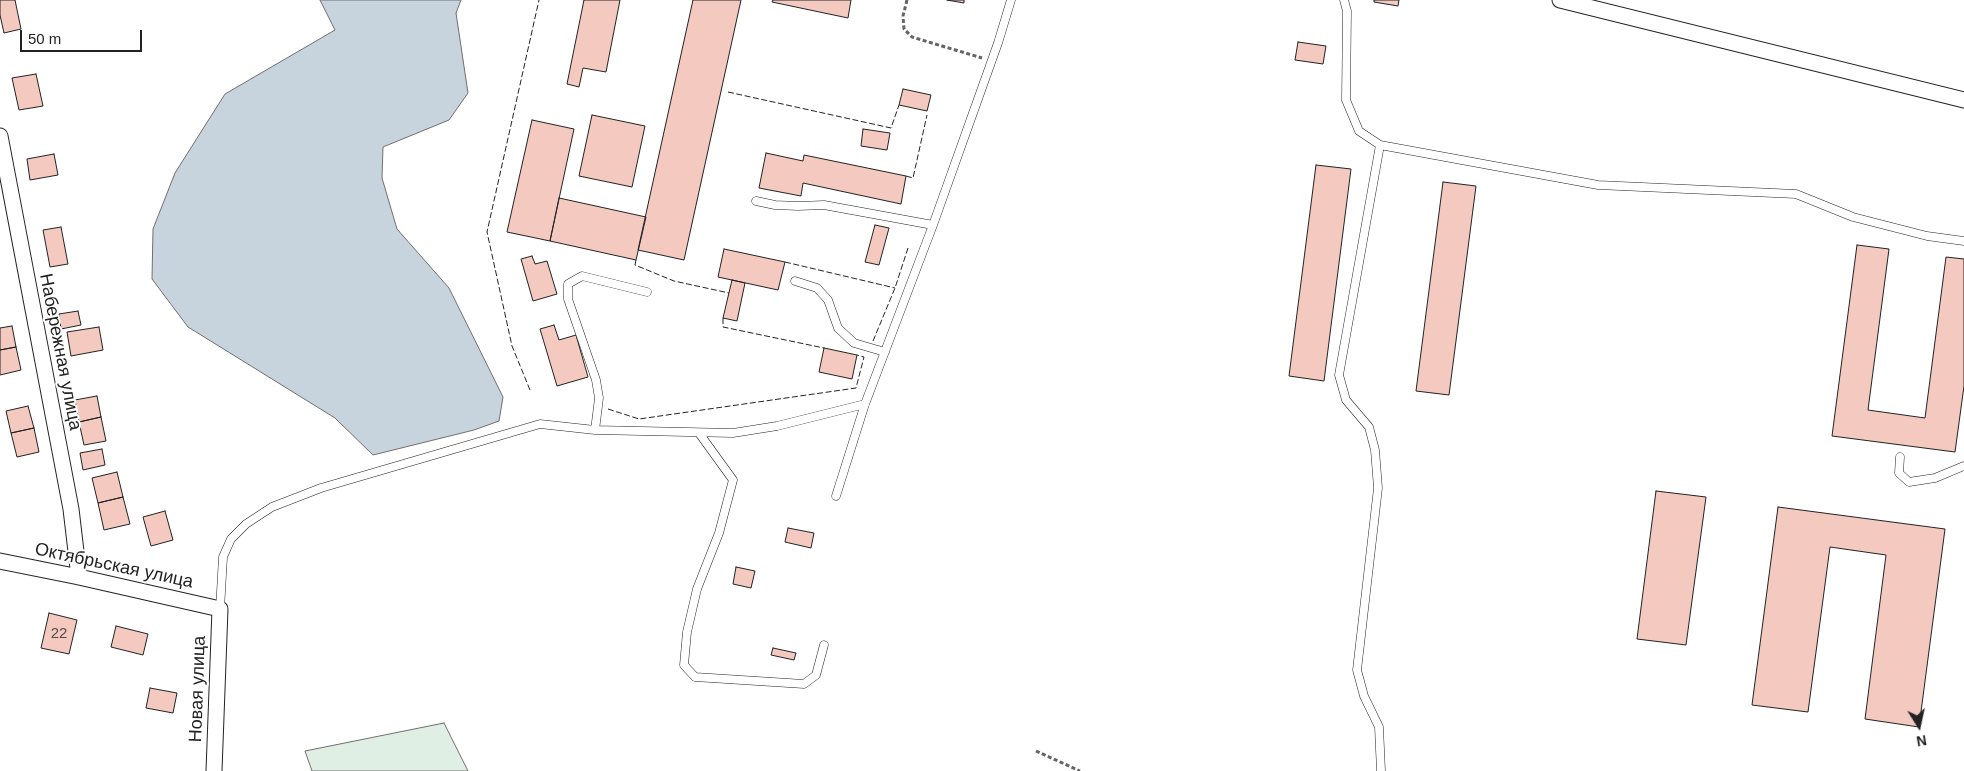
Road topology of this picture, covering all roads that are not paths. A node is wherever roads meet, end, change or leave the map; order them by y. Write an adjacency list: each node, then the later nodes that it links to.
1 (1011, 0): 8 (lane)
2 (1344, 0): 6 (lane)
3 (1560, 0): 4 (street)
4 (1964, 100)
5 (0, 136): 20 (street, Набережная улица)
6 (1380, 146): 9 (lane); 24 (lane)
7 (756, 201): 8 (lane)
8 (933, 225): 12 (lane)
9 (1964, 241)
10 (795, 281): 12 (lane)
11 (647, 292): 14 (lane)
12 (885, 352): 13 (lane)
13 (865, 404): 15 (lane); 18 (lane)
14 (595, 430): 15 (lane); 21 (lane)
15 (699, 433): 22 (lane)
16 (1900, 457): 17 (lane)
17 (1964, 466)
18 (836, 496)
19 (0, 561): 20 (street, Октябрьская улица)
20 (79, 577): 21 (street, Октябрьская улица)
21 (220, 608): 23 (street, Новая улица)
22 (824, 645)
23 (214, 771)
24 (1381, 771)

